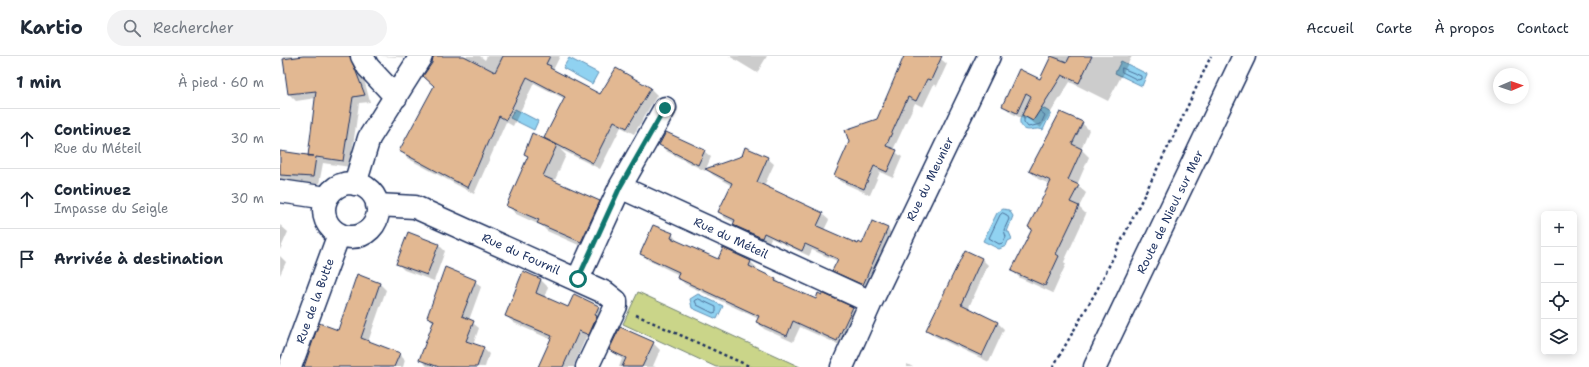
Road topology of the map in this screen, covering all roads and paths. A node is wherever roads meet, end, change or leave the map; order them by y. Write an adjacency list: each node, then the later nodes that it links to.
1 (362, 56): 6 (street)
2 (421, 56): 6 (street)
3 (989, 56): 15 (street, Rue du Meunier)
4 (1211, 56): 21 (path)
5 (1244, 56): 22 (street, Route de Nieul sur Mer)
6 (396, 97): 8 (street)
7 (665, 108): 9 (street)
8 (354, 184): 11 (street); 12 (street)
9 (620, 187): 14 (street); 15 (street, Rue du Méteil)
10 (280, 191): 11 (street)
11 (327, 198): 13 (street)
12 (377, 205): 13 (street); 14 (street, Rue du Fournil)
13 (339, 234): 17 (street, Rue de la Butte)
14 (578, 279): 16 (street, Rue du Fournil)
15 (871, 302): 20 (street)
16 (616, 306): 18 (street); 19 (path)
17 (290, 367)
18 (587, 367)
19 (750, 367)
20 (842, 367)
21 (1052, 367)
22 (1095, 367)

